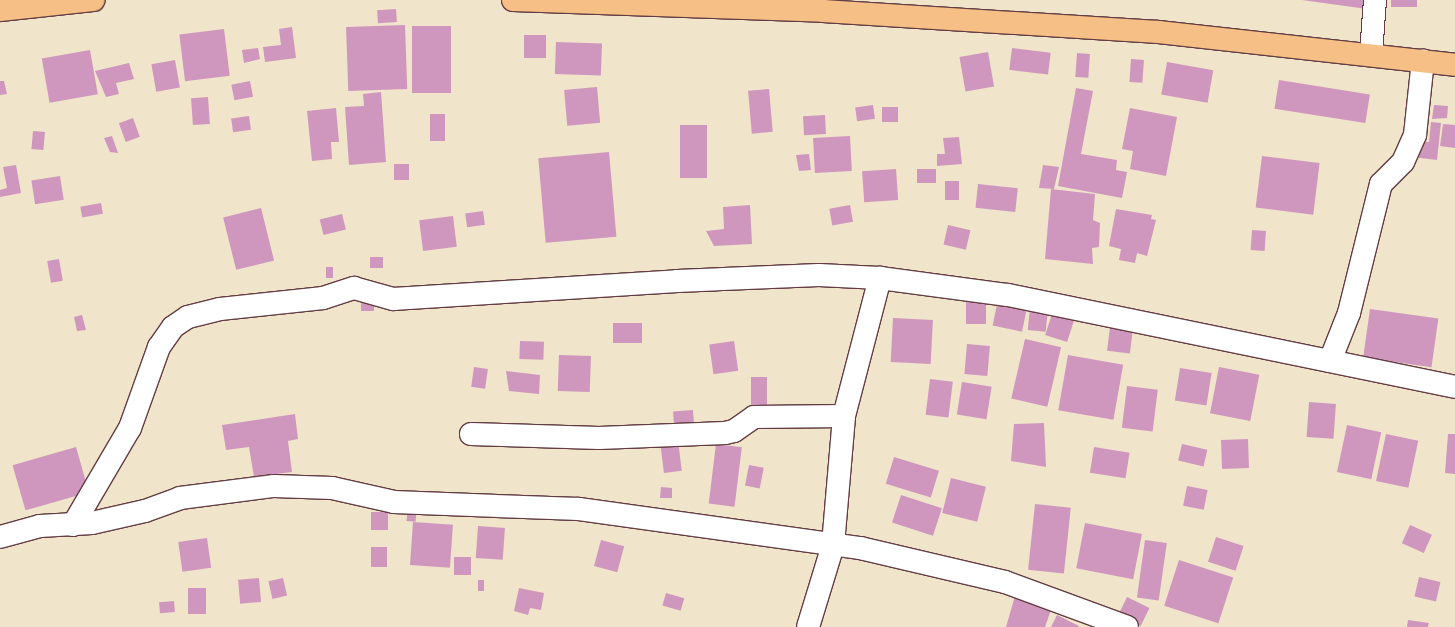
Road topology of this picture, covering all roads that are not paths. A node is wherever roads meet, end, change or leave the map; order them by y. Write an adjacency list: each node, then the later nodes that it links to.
1 (93, 0): 4 (highway)
2 (513, 0): 5 (highway)
3 (1375, 0): 5 (street)
4 (0, 10)
5 (1371, 54): 6 (highway)
6 (1423, 60): 7 (highway); 9 (street)
7 (1455, 65)
8 (880, 278): 9 (street); 11 (street); 13 (street)
9 (1330, 362): 10 (street)
10 (1455, 388)
11 (844, 416): 12 (street); 15 (street)
12 (471, 434)
13 (73, 525): 14 (street); 15 (street)
14 (0, 537)
15 (833, 545): 16 (street); 17 (street)
16 (808, 627)
17 (1128, 627)

